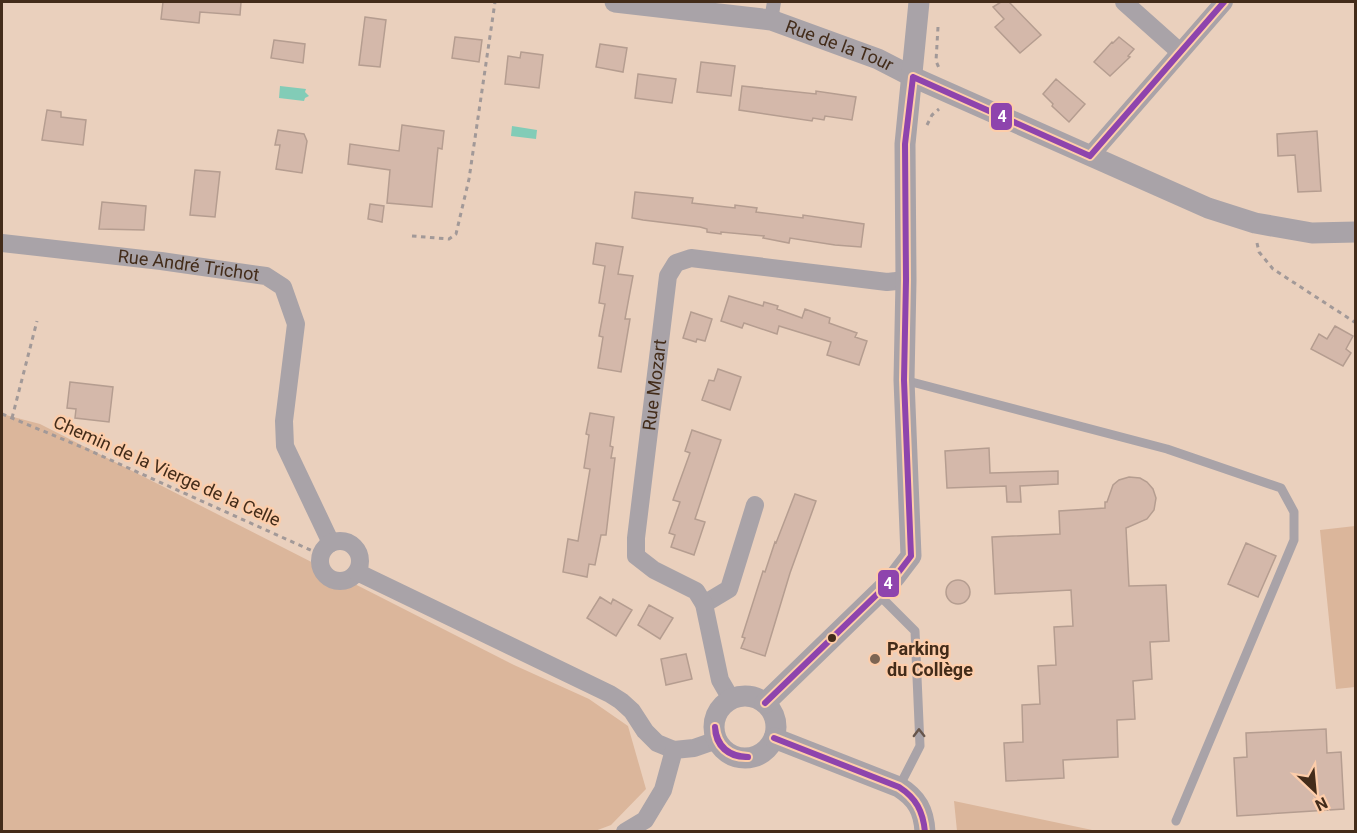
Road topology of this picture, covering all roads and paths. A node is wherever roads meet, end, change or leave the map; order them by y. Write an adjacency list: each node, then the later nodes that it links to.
1 (495, 2): 16 (path)
2 (615, 2): 6 (street, Rue de la Tour)
3 (919, 2): 10 (street)
4 (1124, 2): 8 (street)
5 (1224, 2): 8 (street)
6 (772, 11): 10 (street, Rue de la Tour)
7 (938, 22): 9 (path)
8 (1180, 52): 13 (street)
9 (946, 74)
10 (913, 77): 11 (street, Rue de la Tour); 18 (street)
11 (961, 98): 12 (path); 13 (street, Rue de la Tour)
12 (926, 127)
13 (1090, 156): 14 (street, Rue de la Tour)
14 (1255, 223): 15 (street, Rue de la Tour); 20 (path)
15 (1356, 232)
16 (412, 236)
17 (2, 243): 25 (street, Rue André Trichot)
18 (906, 280): 21 (street); 28 (street, Rue Mozart)
19 (37, 321): 23 (path)
20 (1356, 323)
21 (904, 380): 27 (street); 35 (lane)
22 (2, 414): 23 (path, Chemin de la Vierge de la Celle)
23 (12, 418): 25 (path, Chemin de la Vierge de la Celle)
24 (755, 505): 28 (street)
25 (326, 549): 26 (street); 26 (street)
26 (357, 572): 33 (street)
27 (878, 594): 30 (street); 34 (lane, one-way to 27)
28 (704, 604): 29 (street)
29 (731, 699): 30 (street); 32 (street)
30 (765, 703): 31 (street)
31 (774, 738): 32 (street); 34 (street)
32 (717, 740): 33 (street)
33 (674, 750): 36 (street)
34 (899, 787): 37 (street)
35 (1176, 821)
36 (625, 831)
37 (925, 831)

